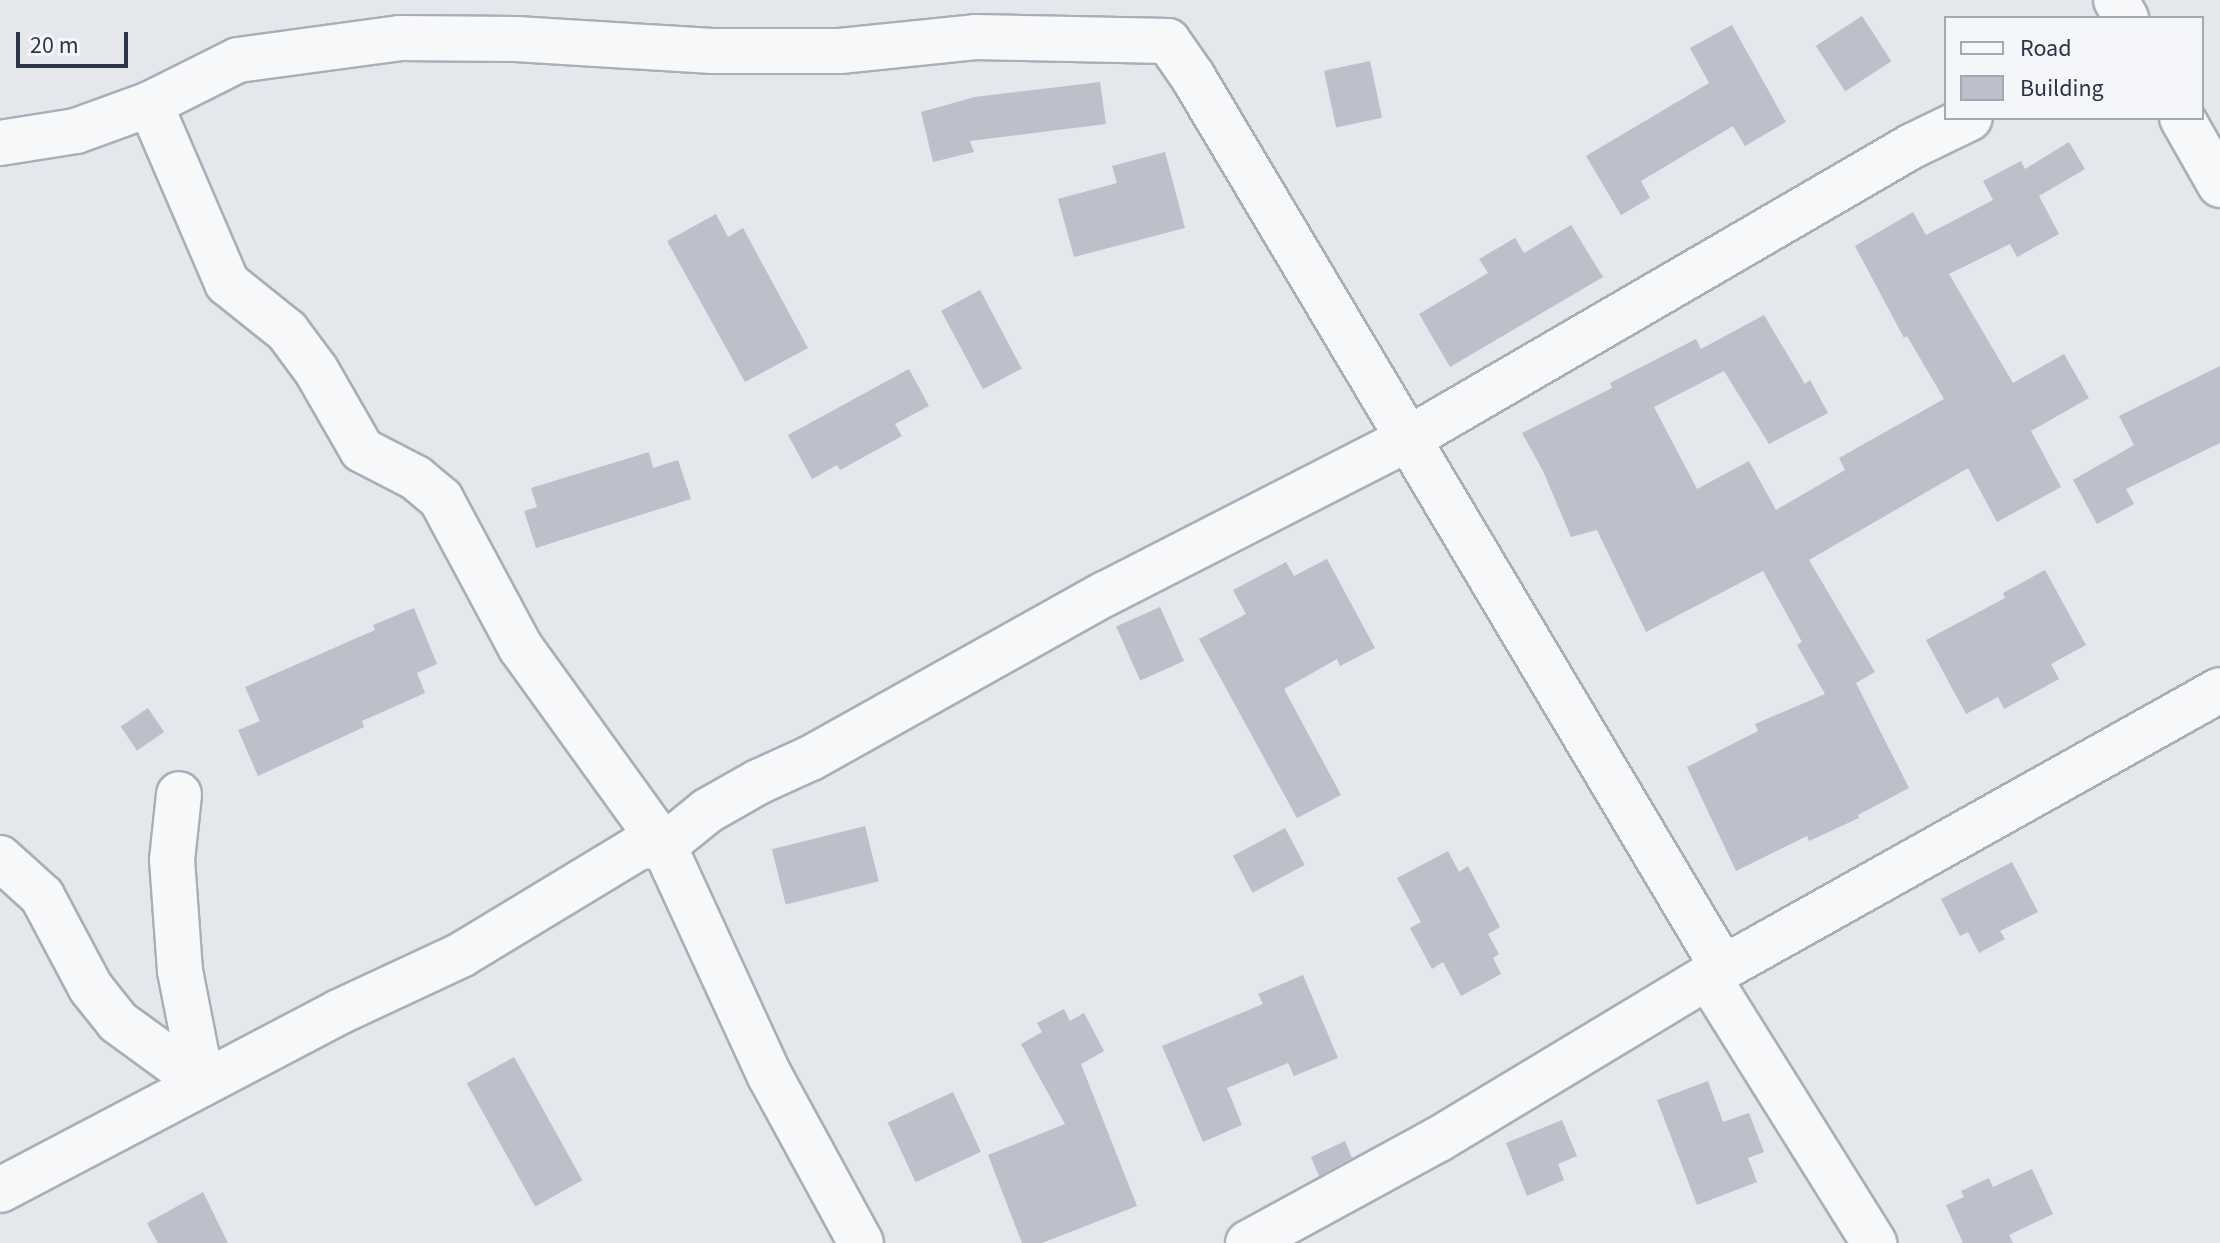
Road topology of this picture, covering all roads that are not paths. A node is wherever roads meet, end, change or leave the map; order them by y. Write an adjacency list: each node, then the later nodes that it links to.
1 (150, 104): 4 (street); 6 (street); 9 (street)
2 (1966, 120): 6 (street)
3 (2183, 120): 5 (street)
4 (0, 143)
5 (2220, 185)
6 (1408, 439): 9 (street); 11 (street)
7 (2220, 690): 11 (street)
8 (179, 794): 12 (street)
9 (664, 846): 12 (street); 14 (street)
10 (0, 858): 12 (street)
11 (1715, 973): 15 (street); 16 (street)
12 (202, 1083): 13 (street)
13 (0, 1190)
14 (861, 1243)
15 (1248, 1243)
16 (1874, 1243)

